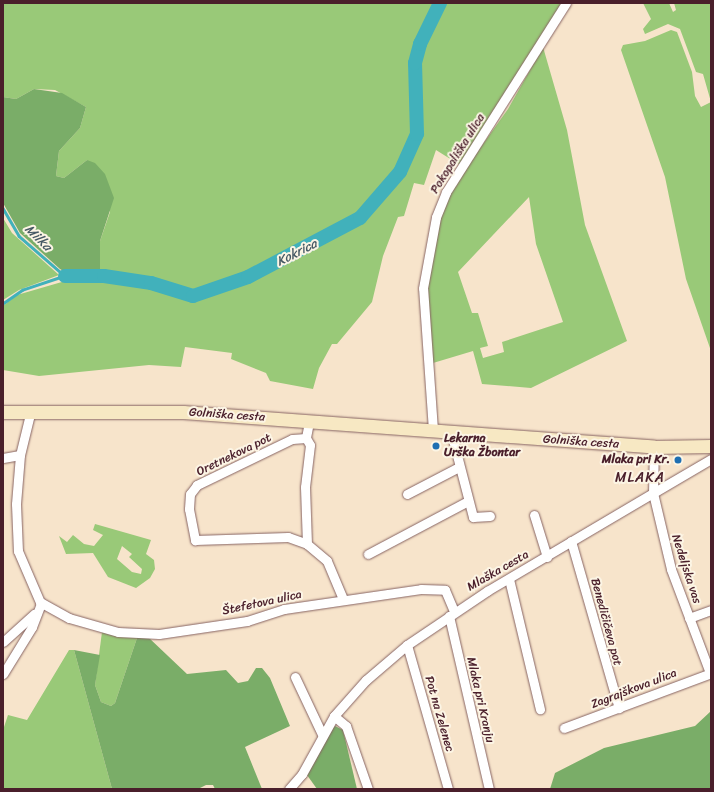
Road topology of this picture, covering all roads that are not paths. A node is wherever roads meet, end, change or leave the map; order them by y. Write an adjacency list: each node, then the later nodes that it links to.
1 (566, 3): 5 (street, Pokopališka ulica)
2 (31, 410): 3 (main road, Golniška cesta); 4 (main road, Golniška cesta); 10 (street)
3 (3, 412)
4 (309, 422): 5 (main road, Golniška cesta); 7 (street)
5 (433, 430): 6 (main road, Golniška cesta)
6 (451, 432): 9 (main road, Golniška cesta); 13 (street)
7 (306, 438): 20 (street); 20 (street, Oretnekova pot)
8 (711, 446): 9 (main road, Golniška cesta)
9 (654, 447): 14 (street)
10 (20, 455): 11 (street); 25 (street)
11 (3, 458)
12 (711, 459): 14 (street)
13 (460, 467): 15 (street); 16 (street)
14 (653, 493): 19 (street, Mlaška cesta); 29 (street, Nedeljska vas)
15 (407, 494)
16 (468, 500): 18 (street); 21 (street)
17 (534, 515): 22 (street)
18 (490, 516)
19 (571, 541): 22 (street, Mlaška cesta); 35 (street, Benedičičeva pot)
20 (307, 544): 24 (street, Oretnekova pot)
21 (368, 554)
22 (547, 557): 23 (street, Mlaška cesta)
23 (509, 579): 28 (street, Mlaška cesta); 36 (street)
24 (343, 599): 25 (street, Štefetova ulica); 28 (street, Štefetova ulica)
25 (42, 604): 27 (street)
26 (711, 610): 29 (street)
27 (35, 613): 30 (street); 33 (street)
28 (452, 614): 31 (street, Mlaška cesta); 43 (street, Mlaka pri Kranju)
29 (689, 618): 32 (street, Nedeljska vas)
30 (3, 642)
31 (407, 645): 37 (street, Mlaška cesta); 42 (street, Pot na Zelenec)
32 (711, 673): 35 (street, Zagrajškova ulica)
33 (3, 674)
34 (296, 677): 39 (street)
35 (618, 708): 38 (street, Zagrajškova ulica)
36 (540, 709)
37 (334, 716): 39 (street, Mlaška cesta); 41 (street)
38 (564, 728)
39 (322, 734): 40 (street, Mlaška cesta)
40 (289, 789)
41 (368, 789)
42 (448, 789)
43 (489, 789)

